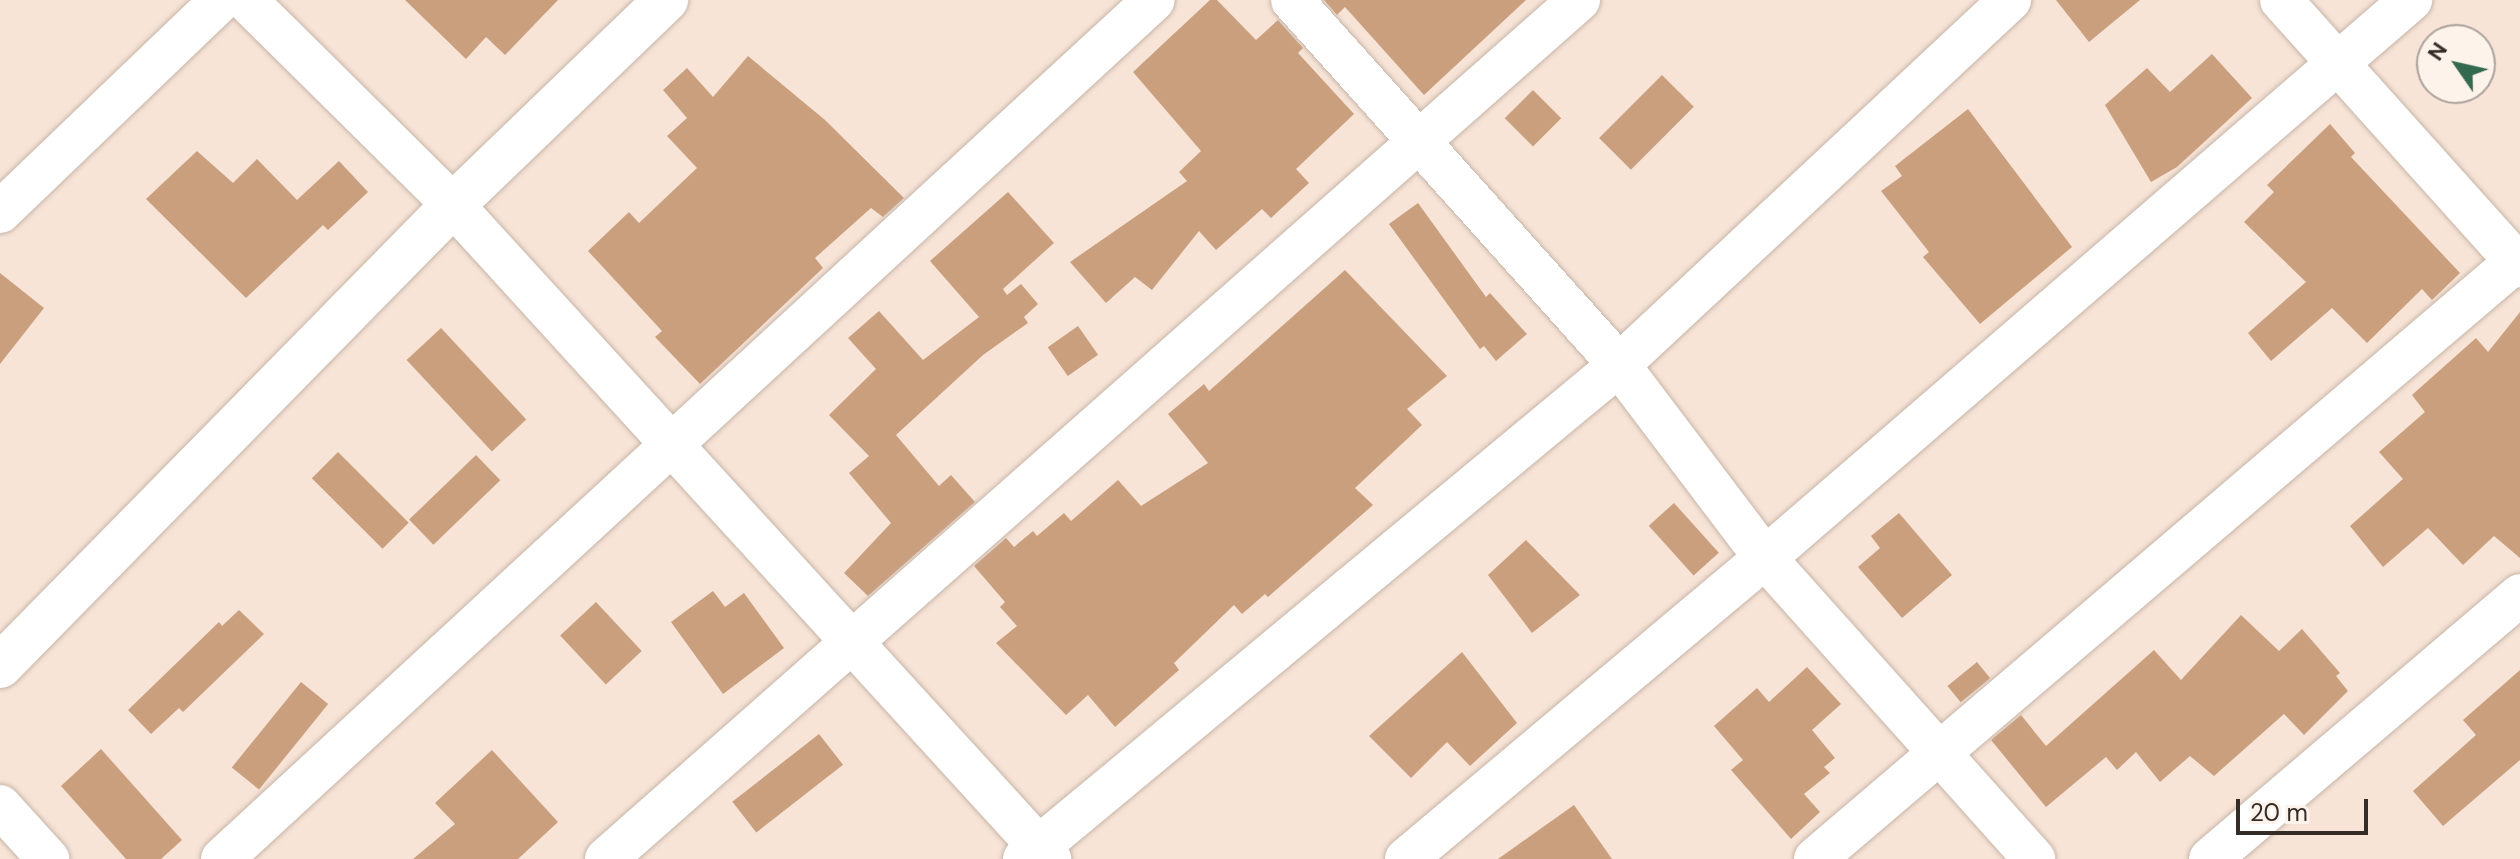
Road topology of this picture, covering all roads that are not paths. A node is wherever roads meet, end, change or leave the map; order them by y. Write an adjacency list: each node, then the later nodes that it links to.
1 (221, 0): 13 (street)
2 (246, 0): 12 (street)
3 (666, 0): 12 (street)
4 (1154, 0): 16 (street)
5 (1292, 0): 11 (street)
6 (1579, 0): 11 (street)
7 (2010, 0): 15 (street)
8 (2281, 0): 10 (street)
9 (2411, 0): 10 (street)
10 (2338, 63): 14 (street); 17 (street)
11 (1420, 145): 15 (street); 19 (street)
12 (453, 205): 16 (street); 20 (street)
13 (0, 212)
14 (2519, 262): 21 (street)
15 (1619, 365): 17 (street); 23 (street)
16 (672, 440): 19 (street); 25 (street)
17 (1765, 558): 21 (street); 27 (street)
18 (2520, 595): 30 (street)
19 (854, 641): 23 (street); 26 (street)
20 (0, 666)
21 (1941, 752): 28 (street); 29 (street)
22 (0, 806): 24 (street)
23 (1038, 855)
24 (48, 859)
25 (222, 859)
26 (606, 859)
27 (1406, 859)
28 (1815, 859)
29 (2034, 859)
30 (2210, 859)

